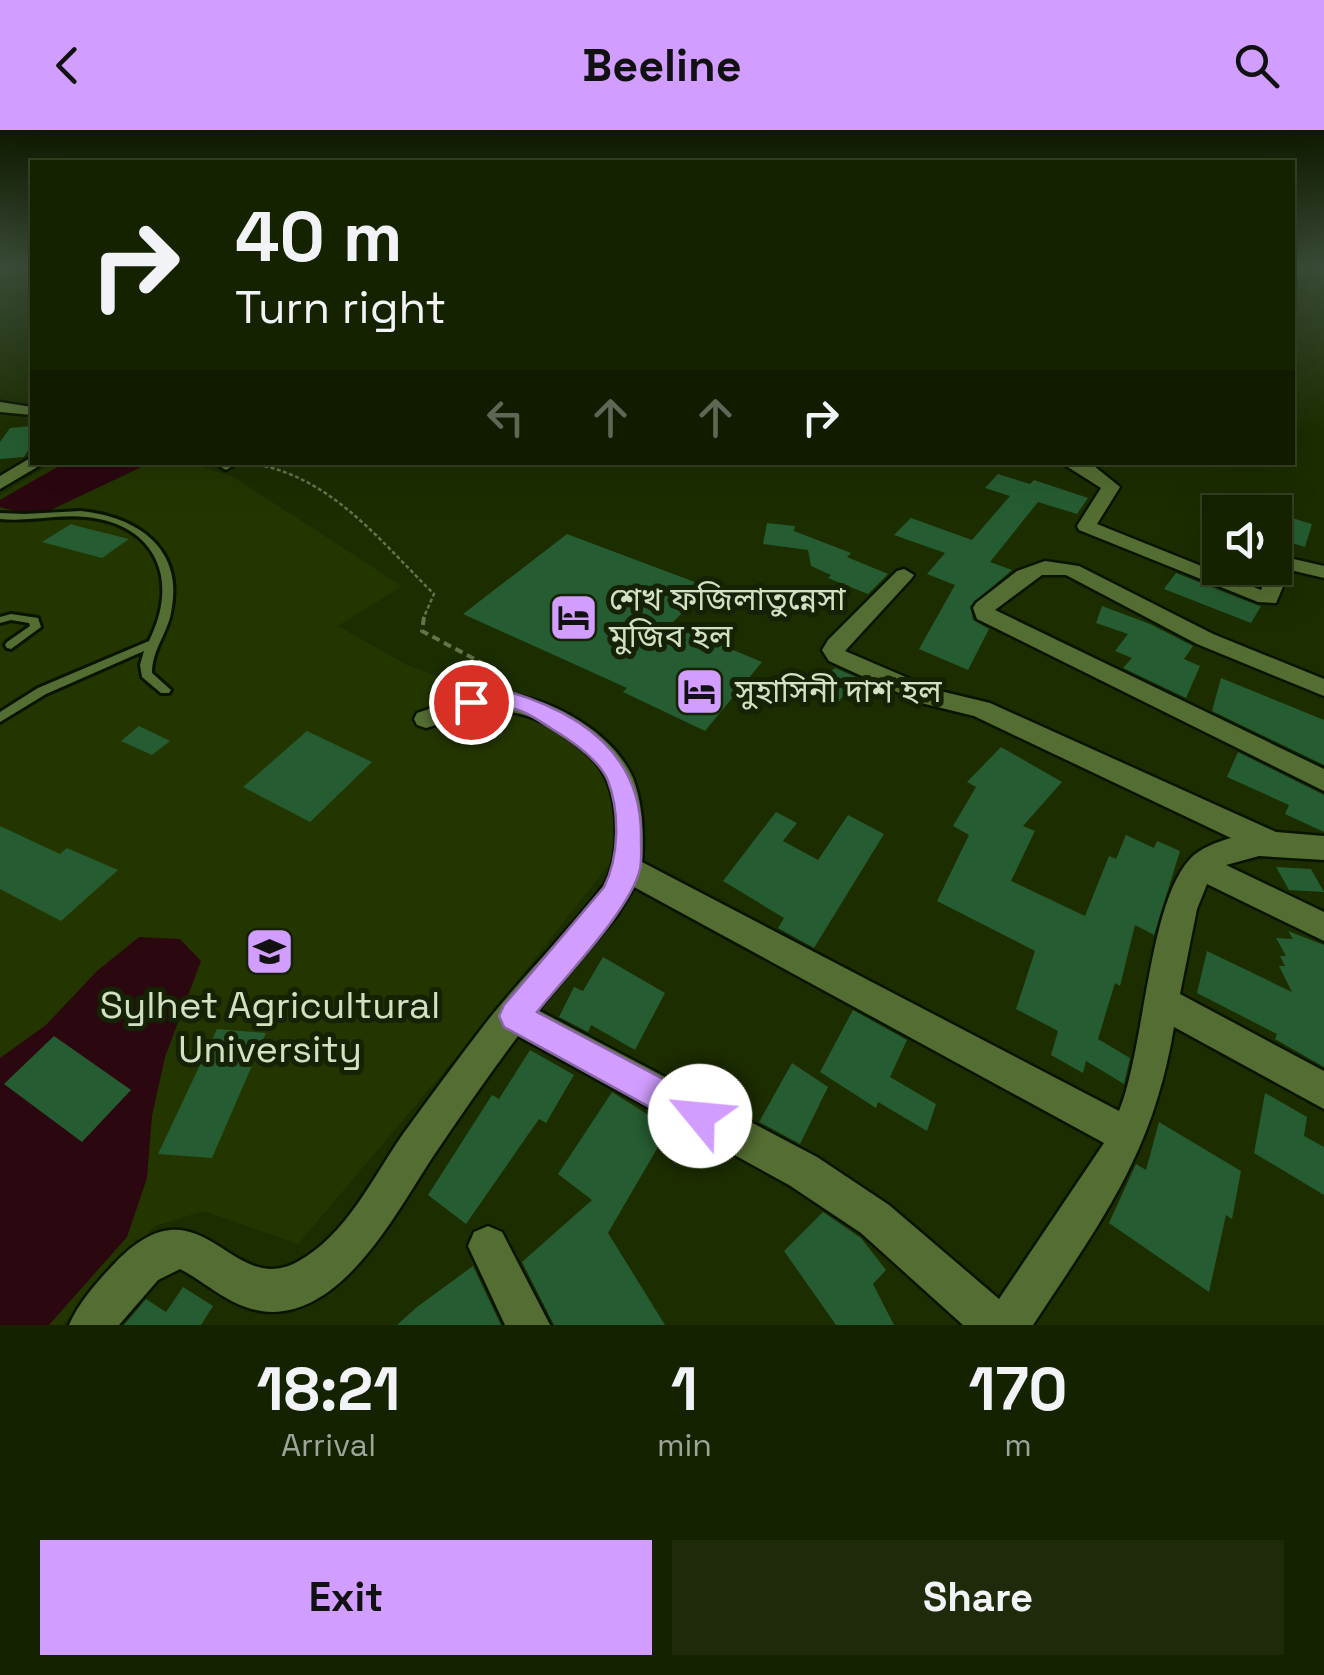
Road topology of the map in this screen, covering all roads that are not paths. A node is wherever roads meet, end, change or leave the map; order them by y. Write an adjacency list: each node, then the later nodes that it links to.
1 (0, 407): 2 (street)
2 (30, 411)
3 (30, 465): 5 (street)
4 (1076, 465): 7 (street)
5 (0, 484)
6 (0, 516): 10 (lane)
7 (1324, 572)
8 (904, 576): 17 (street)
9 (0, 620): 11 (lane)
10 (151, 644): 13 (lane); 14 (lane)
11 (11, 645)
12 (1324, 688): 16 (street)
13 (166, 690)
14 (0, 718)
15 (426, 719): 20 (street)
16 (1324, 781)
17 (1275, 845): 18 (street); 19 (street)
18 (1324, 848)
19 (1201, 867): 21 (street); 22 (street)
20 (627, 870): 23 (street); 25 (street)
21 (1324, 927)
22 (1163, 1003): 24 (street); 25 (street)
23 (514, 1016): 27 (street); 29 (street)
24 (1324, 1091)
25 (1126, 1135): 30 (street)
26 (488, 1246): 28 (street)
27 (91, 1325)
28 (528, 1325)
29 (996, 1325)
30 (1006, 1325)

